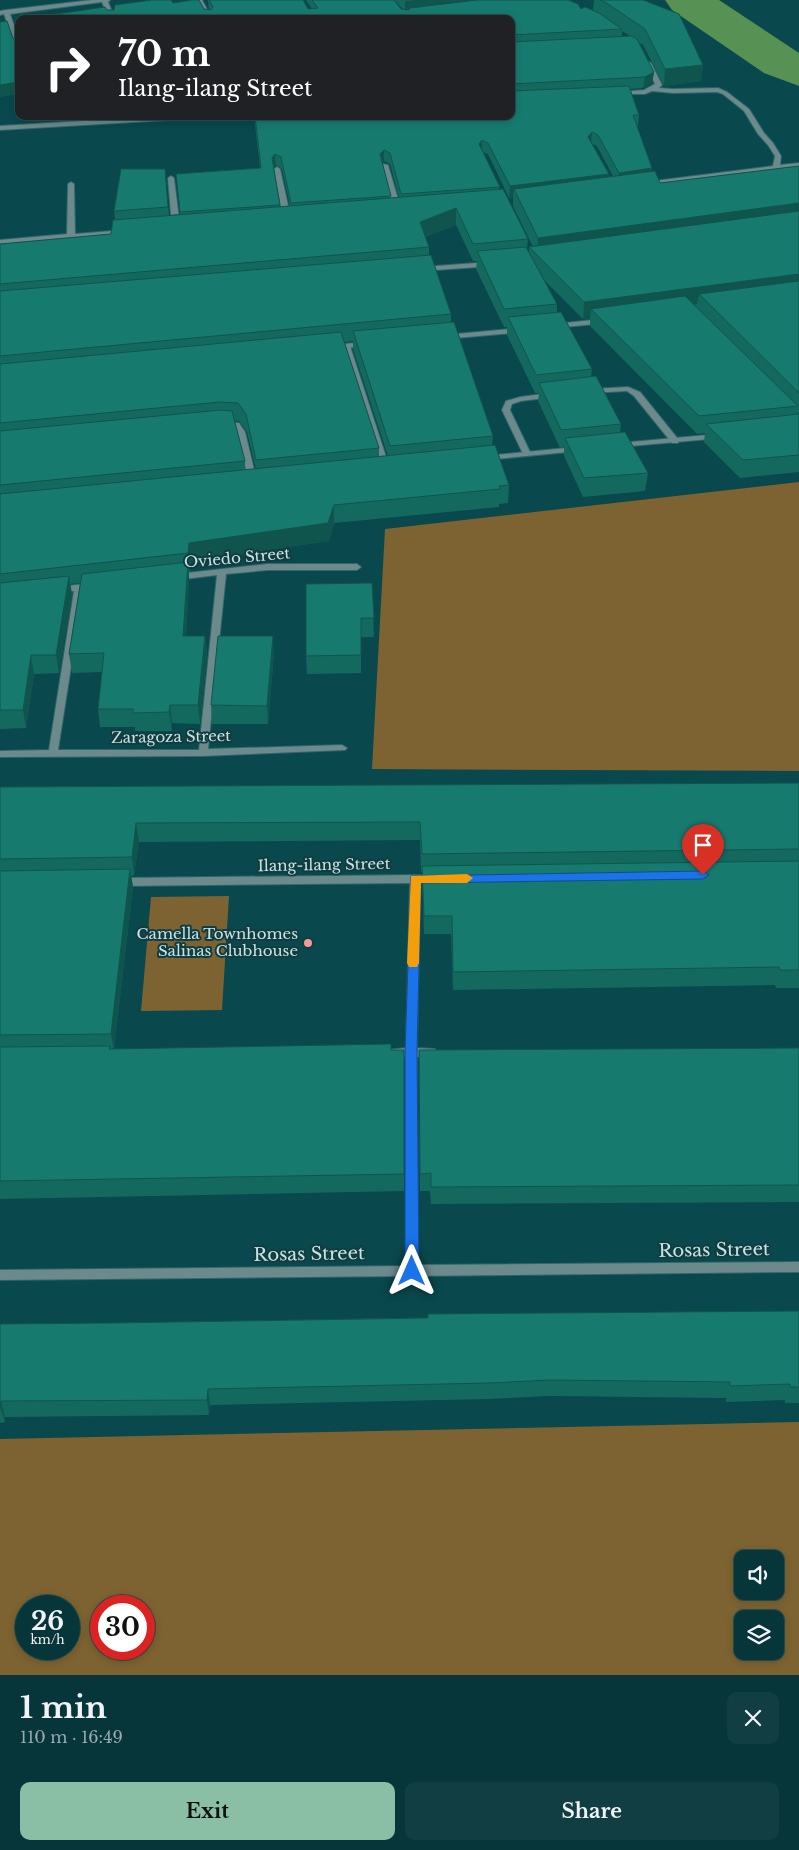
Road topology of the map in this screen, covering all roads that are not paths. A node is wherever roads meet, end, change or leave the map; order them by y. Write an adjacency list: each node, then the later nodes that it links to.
1 (106, 0): 3 (street); 4 (street)
2 (199, 0): 5 (street)
3 (3, 13): 6 (street)
4 (111, 15)
5 (207, 15)
6 (15, 39)
7 (644, 55): 8 (street)
8 (654, 89): 9 (street); 16 (street)
9 (616, 93)
10 (45, 120): 12 (street)
11 (127, 120): 12 (street)
12 (47, 125): 13 (street)
13 (0, 128)
14 (385, 165): 22 (street)
15 (799, 165): 16 (street)
16 (776, 168): 20 (street)
17 (277, 169): 26 (street)
18 (171, 178): 28 (street)
19 (71, 184): 31 (street)
20 (634, 185)
21 (407, 209): 22 (street)
22 (397, 210): 23 (street)
23 (388, 211)
24 (296, 219): 26 (street)
25 (278, 220): 26 (street)
26 (287, 220)
27 (185, 227): 28 (street)
28 (176, 228): 29 (street)
29 (167, 229)
30 (128, 232): 31 (street)
31 (71, 236): 32 (street)
32 (0, 242)
33 (495, 263): 34 (street)
34 (416, 270)
35 (608, 320): 36 (street)
36 (549, 327)
37 (530, 329): 38 (street)
38 (433, 338)
39 (375, 343): 40 (street)
40 (346, 346): 41 (street); 53 (street)
41 (327, 348)
42 (585, 391): 46 (street)
43 (557, 394): 49 (street)
44 (213, 425): 55 (street)
45 (723, 436): 46 (street)
46 (675, 440): 47 (street)
47 (606, 447)
48 (586, 448): 49 (street)
49 (527, 454): 50 (street)
50 (480, 459)
51 (396, 468): 53 (street)
52 (377, 470): 53 (street)
53 (386, 470)
54 (262, 482): 55 (street)
55 (253, 483): 56 (street)
56 (243, 484)
57 (357, 567): 58 (street, Oviedo Street)
58 (222, 572): 59 (street, Oviedo Street); 64 (street)
59 (165, 578)
60 (98, 586): 61 (street)
61 (79, 588): 62 (street); 66 (street)
62 (50, 591)
63 (342, 748): 64 (street, Zaragoza Street)
64 (203, 752): 66 (street, Zaragoza Street)
65 (0, 754): 66 (street, Zaragoza Street)
66 (53, 754)
67 (415, 879): 68 (street, Ilang-ilang Street); 69 (street, Ilang-ilang Street); 70 (street)
68 (445, 879)
69 (109, 882)
70 (411, 1052): 71 (street); 72 (street); 74 (street)
71 (441, 1052)
72 (382, 1053)
73 (799, 1267): 74 (street, Rosas Street)
74 (412, 1271): 75 (street, Rosas Street)
75 (0, 1275)

